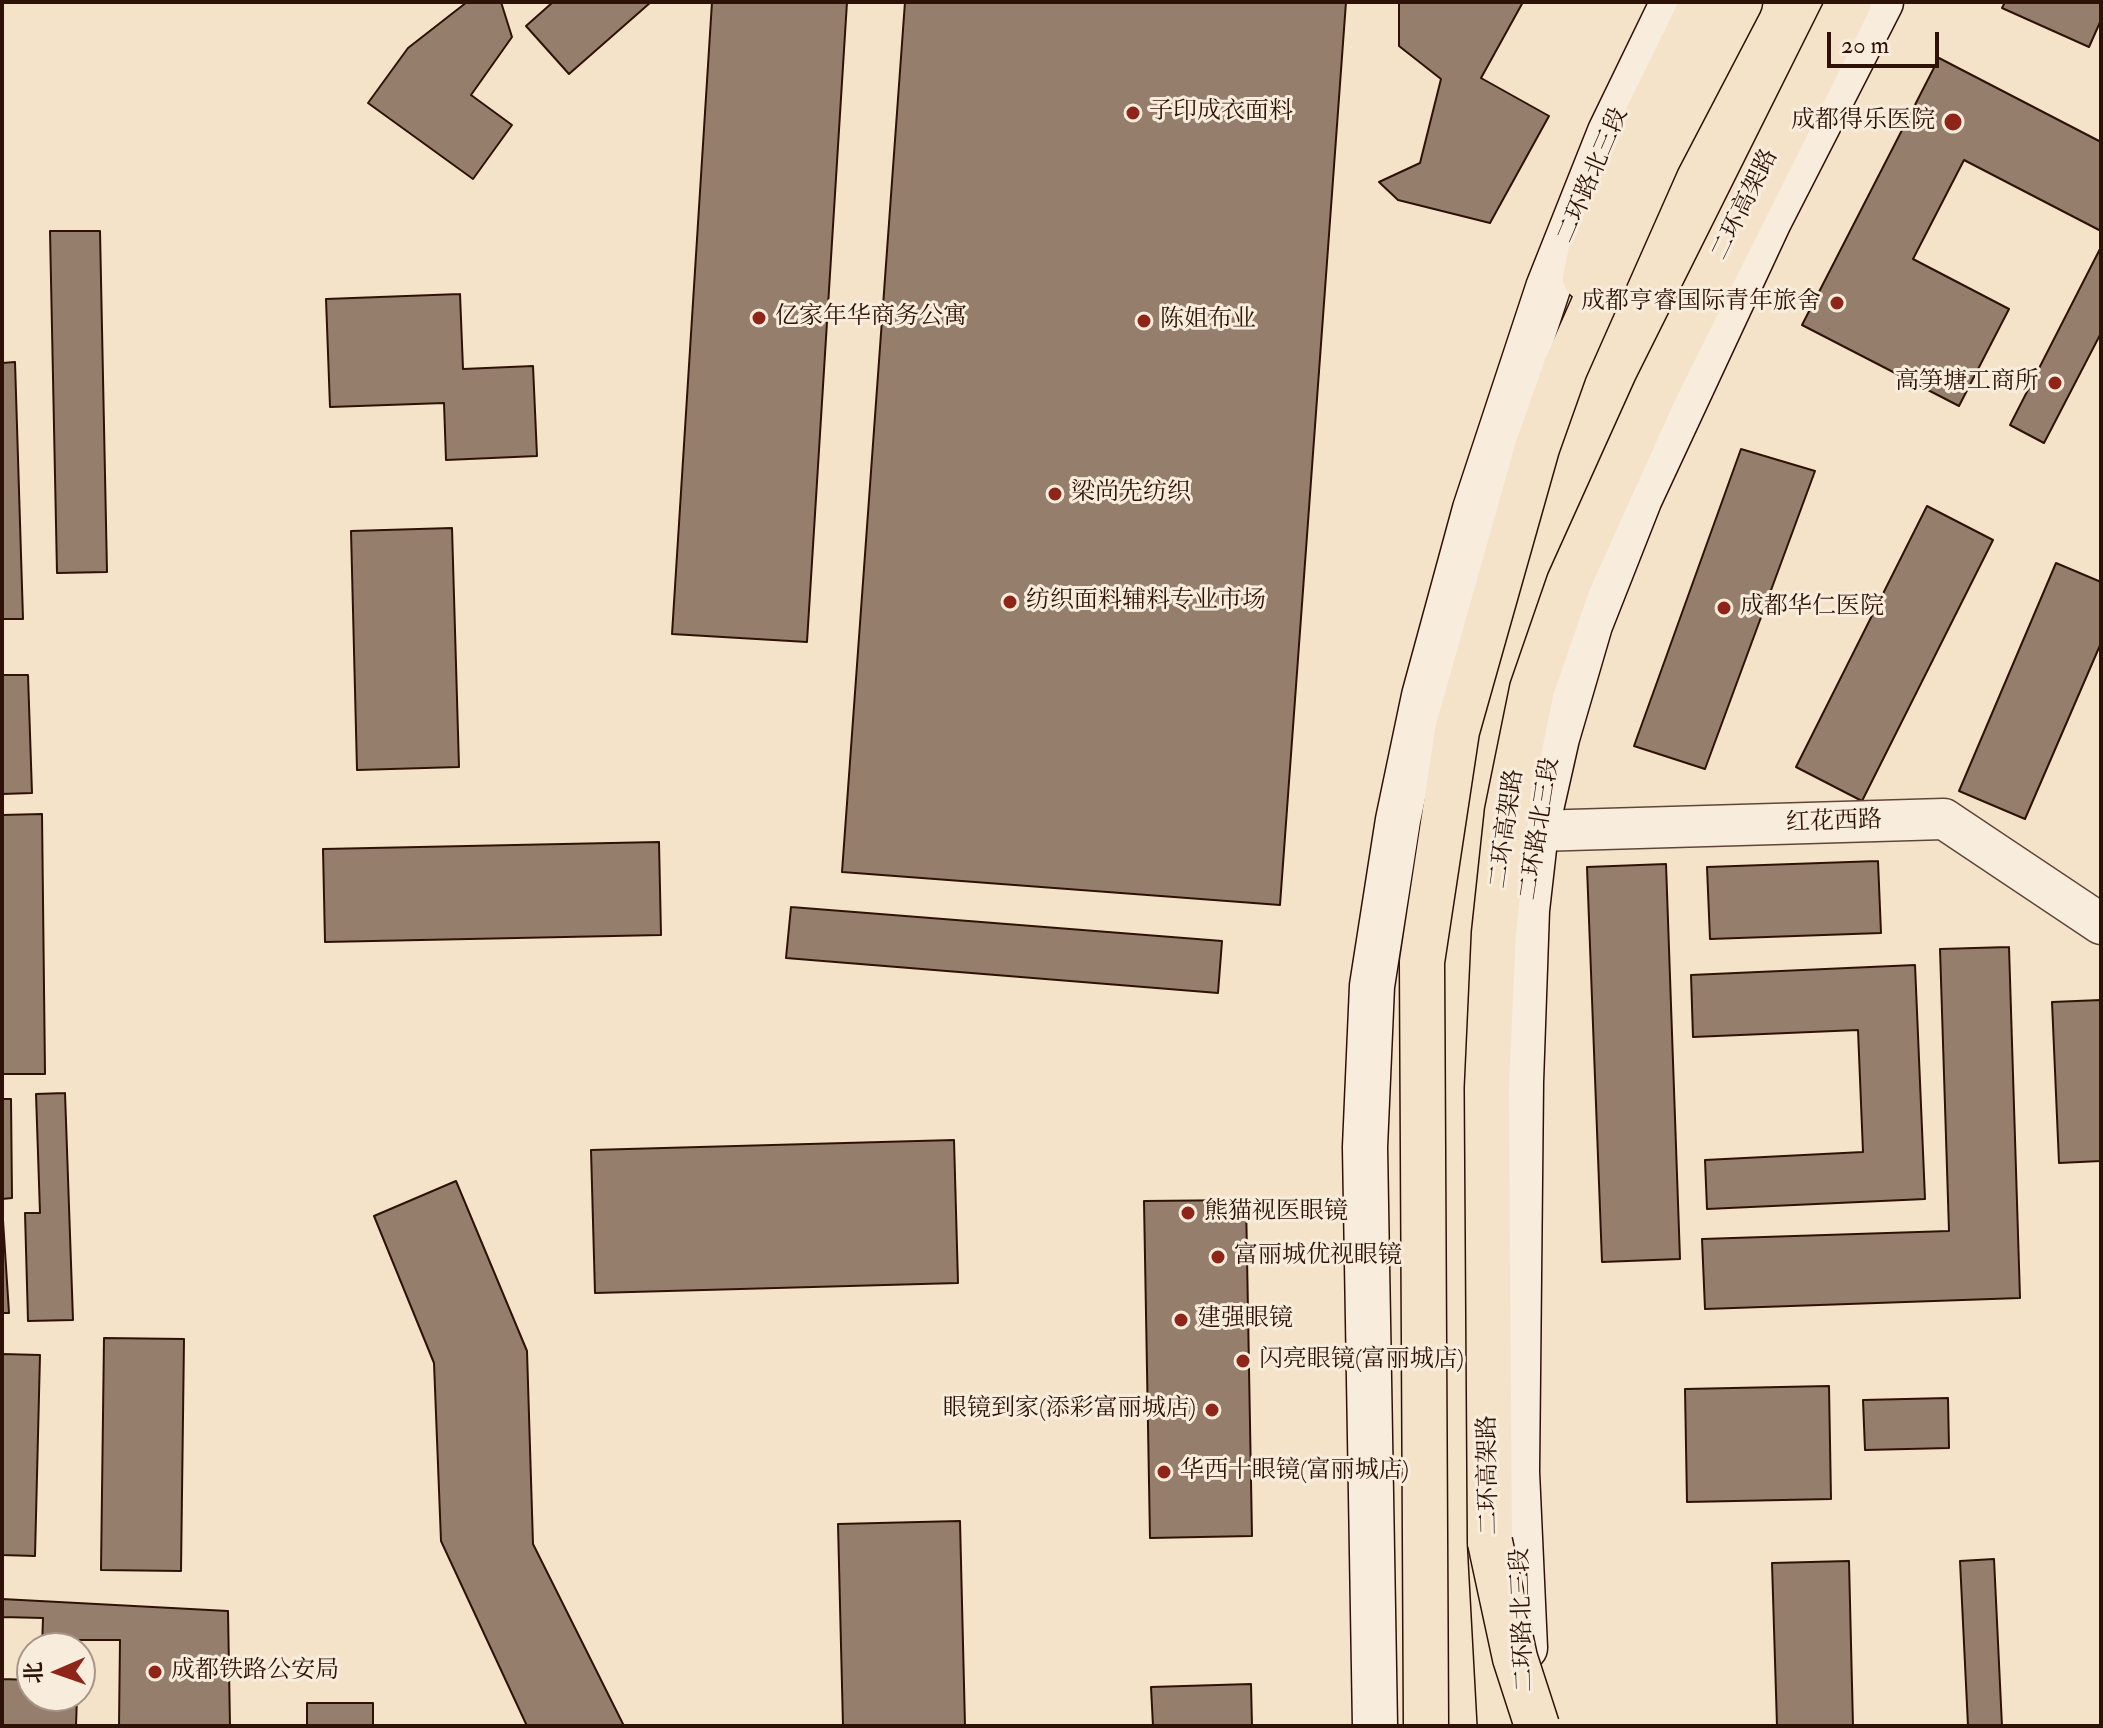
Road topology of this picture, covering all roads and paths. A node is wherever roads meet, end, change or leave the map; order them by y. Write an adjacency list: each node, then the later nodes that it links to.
1 (1673, 2): 10 (main road, 二环路北三段)
2 (1703, 2): 6 (highway)
3 (1740, 2): 6 (highway)
4 (1849, 2): 9 (highway, 二环高架路)
5 (1881, 2): 7 (main road, 二环路北三段)
6 (1565, 369): 11 (highway)
7 (1536, 831): 8 (street, 红花西路); 13 (main road, 二环路北三段)
8 (2101, 924)
9 (1490, 1542): 12 (highway, 二环高架路, bridge); 14 (highway, bridge)
10 (1375, 1726)
11 (1426, 1726)
12 (1500, 1726)
13 (1528, 1726)
14 (1537, 1726)

